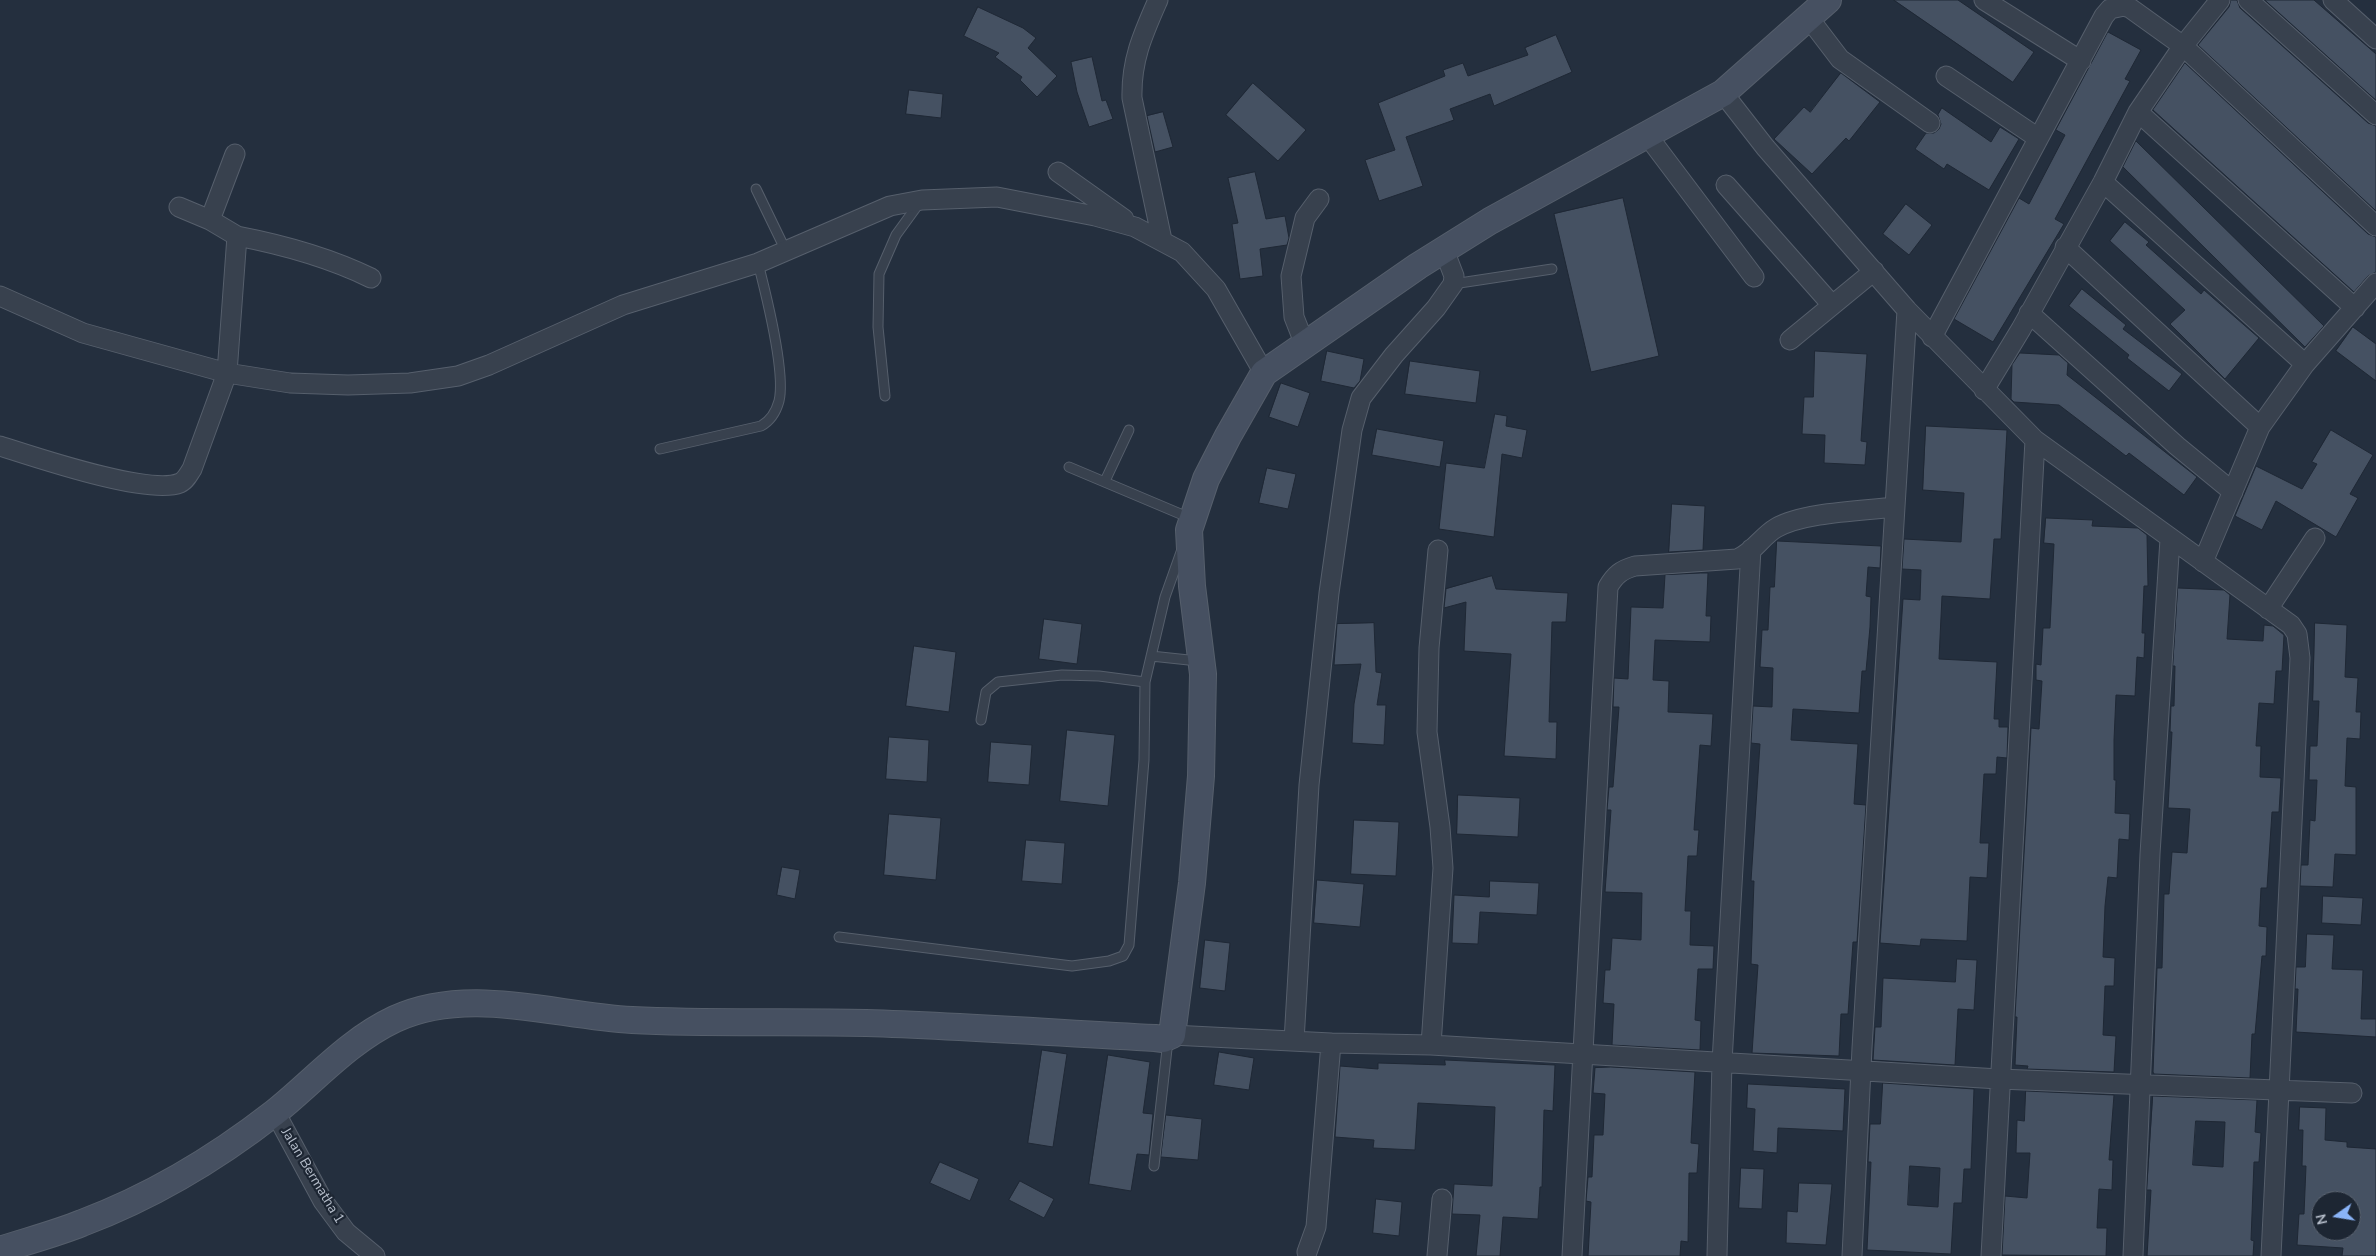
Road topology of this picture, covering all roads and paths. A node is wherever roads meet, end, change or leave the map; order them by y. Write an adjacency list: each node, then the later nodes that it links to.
1 (1158, 0): 30 (street)
2 (1828, 0): 7 (street)
3 (1984, 0): 10 (street)
4 (2248, 0): 14 (street)
5 (2333, 0): 8 (street)
6 (2210, 3): 9 (street)
7 (1808, 17): 12 (street); 15 (street)
8 (2376, 39)
9 (2183, 46): 10 (street); 13 (street); 27 (street)
10 (2081, 61): 17 (street)
11 (1946, 76): 17 (street)
12 (1723, 93): 16 (street); 36 (street)
13 (2138, 112): 20 (street); 43 (street)
14 (2376, 115)
15 (1930, 123)
16 (1647, 135): 32 (street); 37 (street)
17 (2038, 138): 46 (street)
18 (235, 154): 26 (street)
19 (1058, 172): 28 (street)
20 (2103, 182): 31 (street); 49 (street)
21 (1726, 185): 42 (street)
22 (756, 189): 33 (lane)
23 (1319, 199): 48 (street)
24 (922, 200): 28 (street); 33 (street); 53 (lane)
25 (178, 208): 26 (street)
26 (210, 220): 29 (street)
27 (2376, 226)
28 (1135, 227): 30 (street)
29 (237, 236): 38 (street); 50 (street)
30 (1162, 240): 51 (street)
31 (2065, 246): 45 (street); 54 (street)
32 (1444, 250): 40 (street); 48 (street)
33 (786, 251): 34 (street)
34 (758, 263): 50 (street); 58 (lane)
35 (1552, 269): 40 (lane)
36 (1874, 271): 42 (street); 44 (street)
37 (1754, 277)
38 (370, 278)
39 (2376, 283): 43 (street)
40 (1454, 284): 76 (street)
41 (0, 296): 50 (street)
42 (1832, 306): 47 (street)
43 (2355, 308): 49 (street)
44 (1907, 310): 46 (street); 62 (street)
45 (2029, 314): 52 (street); 61 (street)
46 (1932, 337): 52 (street)
47 (1790, 340)
48 (1305, 345): 51 (street)
49 (2305, 364): 54 (street)
50 (227, 373): 57 (street)
51 (1264, 373): 63 (street)
52 (1984, 390): 56 (street)
53 (885, 396)
54 (2260, 427): 61 (street)
55 (1128, 430): 60 (lane)
56 (2035, 440): 65 (street); 82 (street)
57 (0, 446)
58 (660, 449)
59 (1070, 467): 60 (lane)
60 (1105, 481): 63 (lane)
61 (2232, 492): 68 (street)
62 (1895, 507): 66 (street); 81 (street)
63 (1191, 525): 70 (lane); 71 (street)
64 (2315, 538): 69 (street)
65 (2170, 539): 68 (street); 83 (street)
66 (1751, 549): 79 (street); 80 (street)
67 (1438, 550): 78 (street)
68 (2204, 562): 69 (street)
69 (2268, 609): 84 (street)
70 (1151, 656): 71 (lane); 72 (lane)
71 (1202, 661): 75 (street)
72 (1145, 682): 73 (lane); 74 (lane)
73 (981, 720)
74 (839, 937)
75 (1170, 1036): 76 (street); 86 (street); 87 (lane)
76 (1294, 1041): 77 (street)
77 (1331, 1044): 78 (street); 90 (street)
78 (1431, 1045): 79 (street)
79 (1582, 1053): 80 (street); 93 (street)
80 (1722, 1062): 81 (street); 94 (street)
81 (1861, 1069): 82 (street); 95 (street)
82 (1999, 1079): 83 (street); 96 (street)
83 (2141, 1085): 84 (street); 97 (street)
84 (2277, 1090): 85 (street); 98 (street)
85 (2352, 1093)
86 (275, 1112): 89 (street); 91 (street, Jalan Bermatha 1)
87 (1154, 1166)
88 (1442, 1199): 92 (street)
89 (0, 1250)
90 (1306, 1252)
91 (375, 1256)
92 (1438, 1256)
93 (1572, 1256)
94 (1718, 1256)
95 (1852, 1256)
96 (1991, 1256)
97 (2133, 1256)
98 (2270, 1256)

